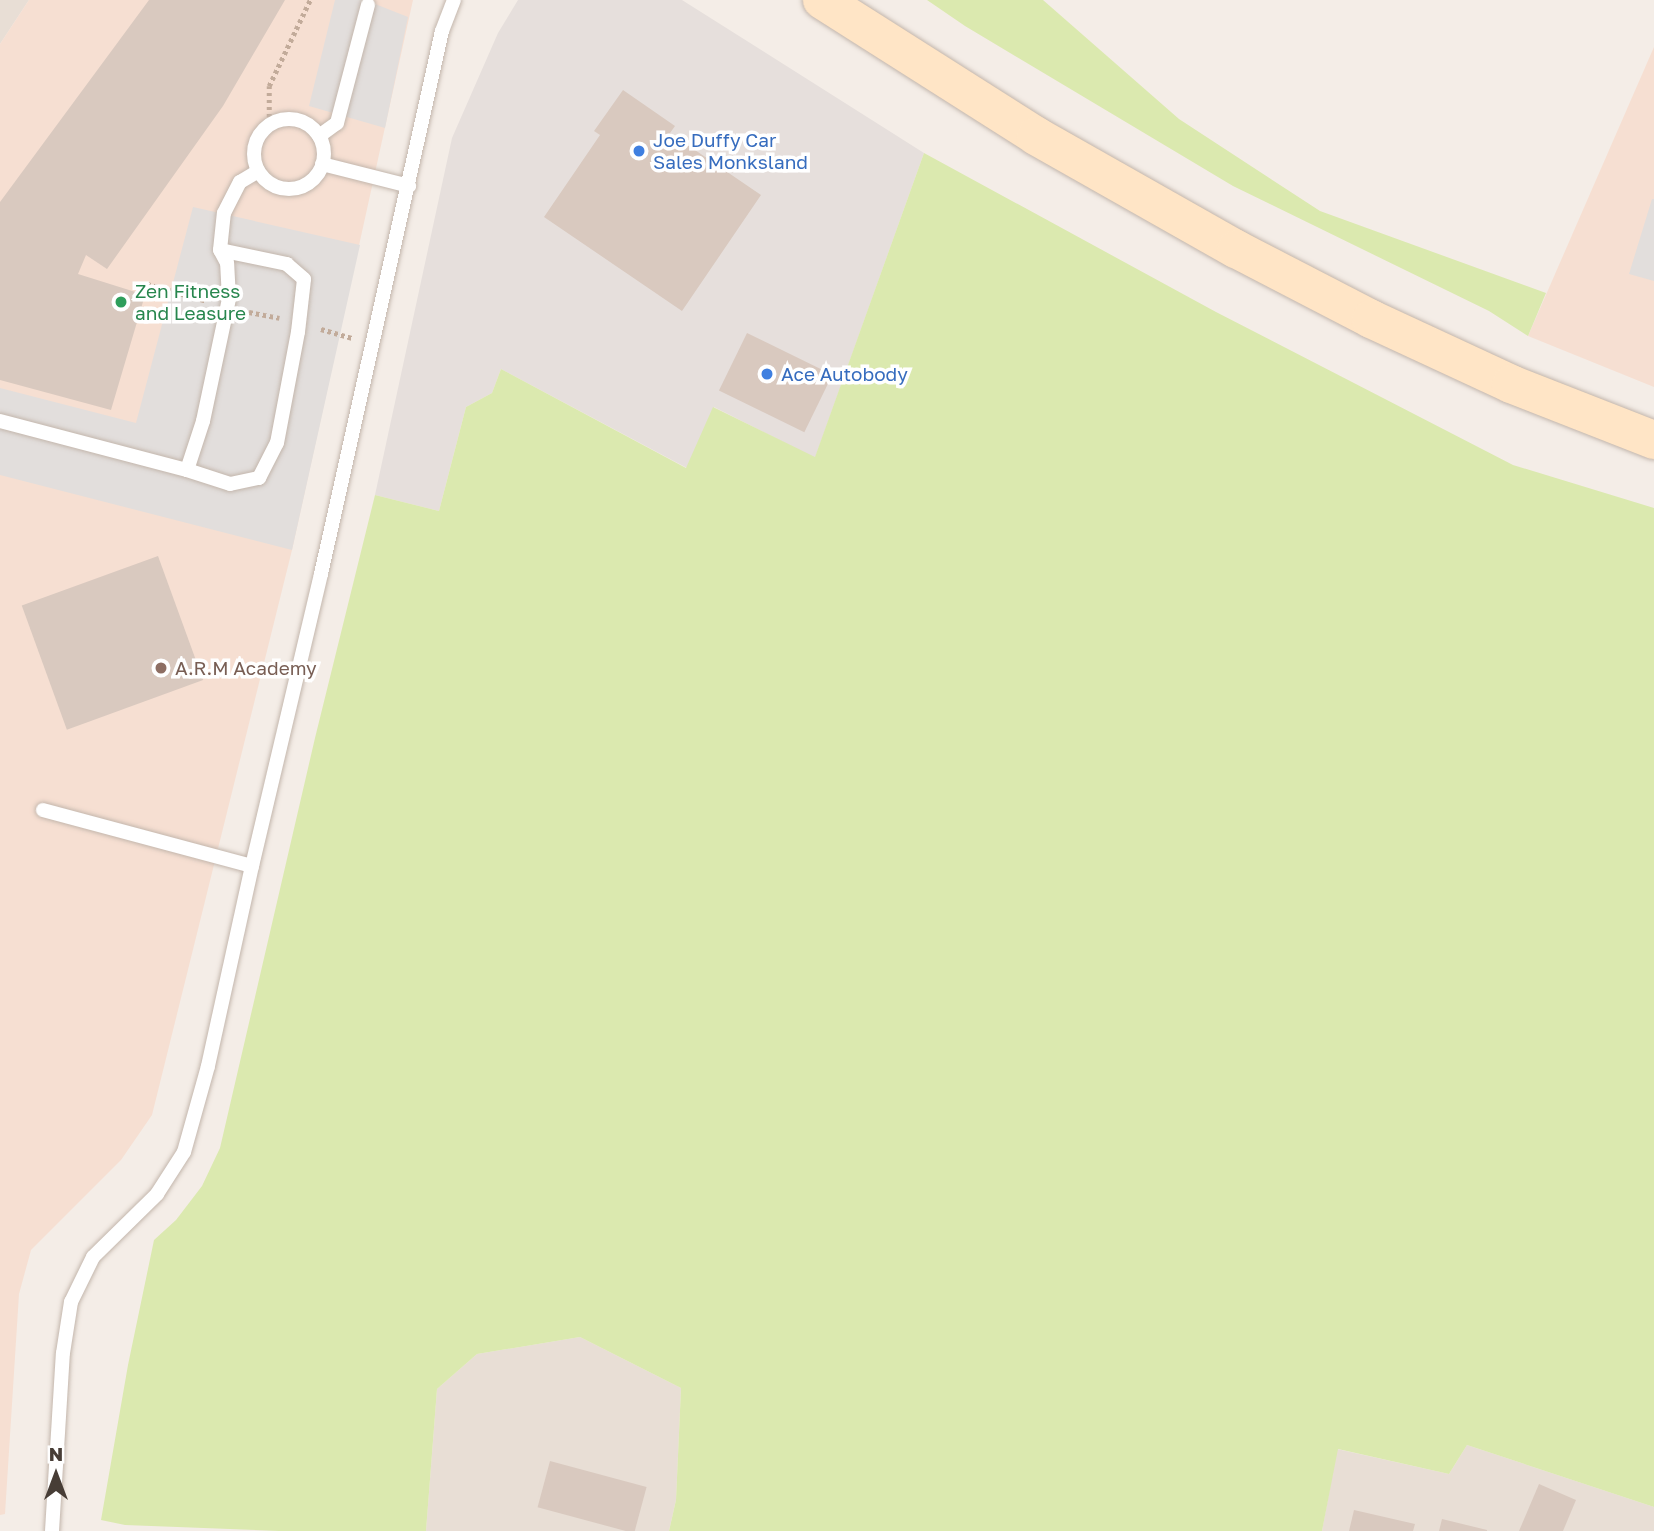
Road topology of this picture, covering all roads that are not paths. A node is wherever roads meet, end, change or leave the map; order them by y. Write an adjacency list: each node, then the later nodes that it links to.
1 (822, 0): 10 (main road)
2 (448, 2): 7 (lane)
3 (368, 5): 4 (lane)
4 (319, 136): 5 (lane); 6 (lane)
5 (322, 164): 6 (lane); 7 (lane)
6 (258, 171): 8 (lane)
7 (409, 186): 13 (lane)
8 (220, 250): 11 (lane); 11 (lane)
9 (0, 421): 11 (lane)
10 (1654, 440)
11 (187, 470)
12 (43, 810): 13 (lane)
13 (252, 866): 14 (lane)
14 (52, 1531)

